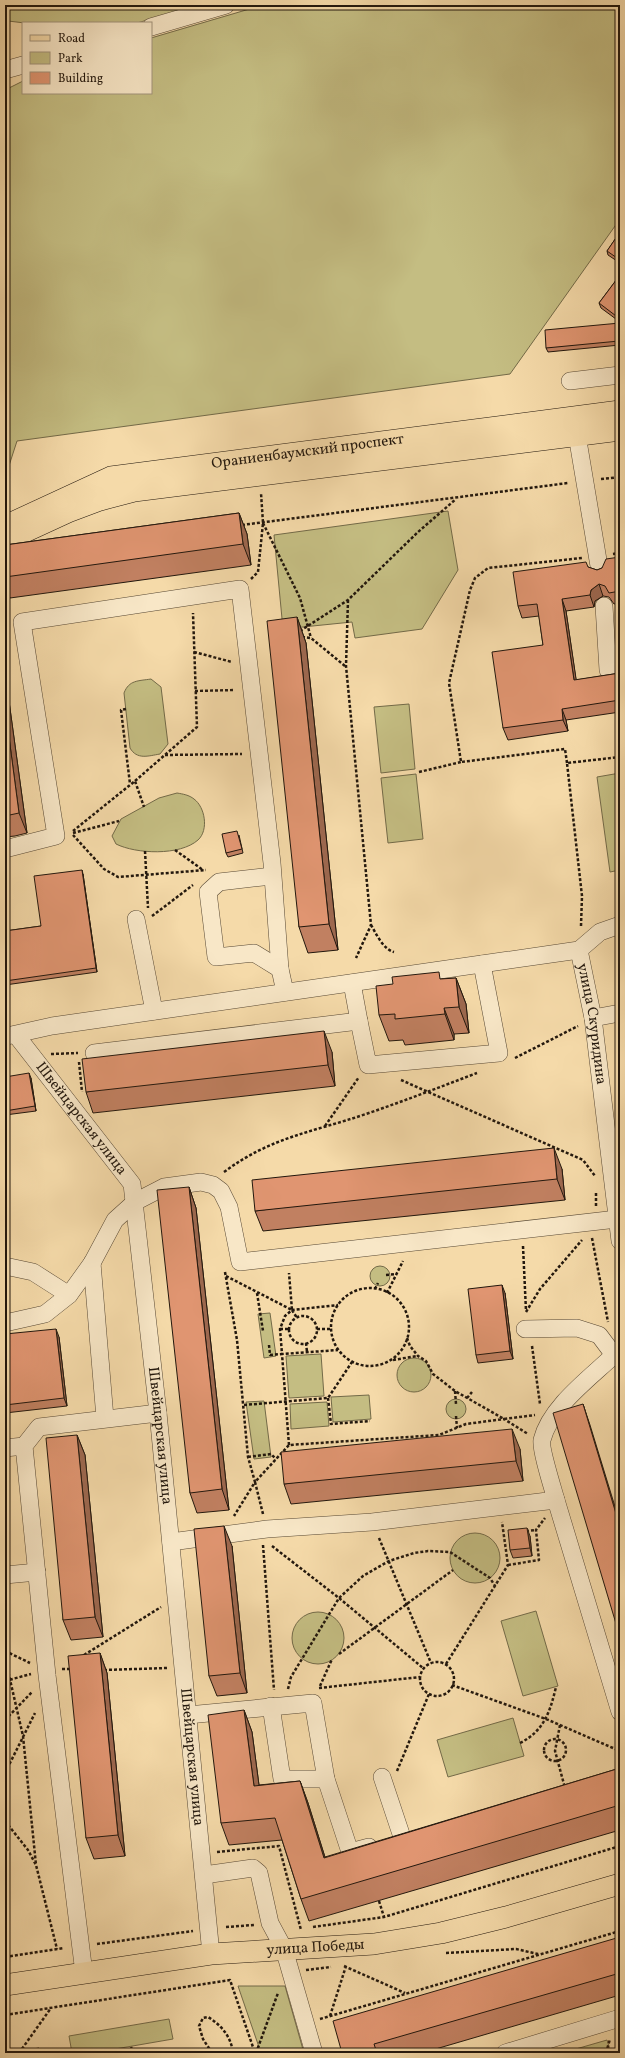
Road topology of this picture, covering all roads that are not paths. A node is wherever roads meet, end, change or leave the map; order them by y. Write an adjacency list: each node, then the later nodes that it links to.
1 (226, 5): 2 (street)
2 (152, 27)
3 (22, 65): 4 (street)
4 (5, 70)
5 (620, 375): 6 (street)
6 (570, 380)
7 (620, 411): 10 (main road, Ораниенбаумский проспект)
8 (620, 430): 9 (main road, Ораниенбаумский проспект)
9 (577, 435): 11 (main road, Ораниенбаумский проспект); 12 (street)
10 (5, 526)
11 (5, 541)
12 (599, 564)
13 (604, 606): 14 (street)
14 (608, 670)
15 (5, 849): 16 (street)
16 (272, 876): 21 (street); 21 (street)
17 (136, 919): 24 (street)
18 (620, 925): 19 (street)
19 (580, 950): 20 (street); 26 (street, улица Скуридина)
20 (482, 964): 22 (street); 27 (street)
21 (280, 969): 23 (street)
22 (352, 982): 23 (street); 27 (street)
23 (285, 992): 24 (street)
24 (154, 1011): 28 (street)
25 (620, 1013): 26 (street)
26 (593, 1018): 31 (street, улица Скуридина)
27 (359, 1021): 29 (street)
28 (10, 1036): 30 (street, Швейцарская улица)
29 (86, 1053)
30 (136, 1202): 31 (street); 33 (street); 39 (street, Швейцарская улица)
31 (617, 1219): 32 (street, улица Скуридина)
32 (620, 1241)
33 (92, 1263): 35 (street); 40 (street)
34 (5, 1266): 35 (street)
35 (70, 1295): 36 (street)
36 (5, 1323)
37 (525, 1329): 38 (street)
38 (617, 1354): 43 (street)
39 (158, 1413): 40 (street); 44 (street, Швейцарская улица)
40 (106, 1418): 41 (street)
41 (24, 1446): 42 (street); 45 (street)
42 (5, 1448)
43 (556, 1500): 44 (street); 48 (street)
44 (171, 1542): 49 (street, Швейцарская улица)
45 (37, 1572): 46 (street); 56 (street)
46 (5, 1575)
47 (271, 1706): 49 (street); 51 (street); 51 (street)
48 (620, 1712)
49 (188, 1715): 52 (street, Швейцарская улица)
50 (382, 1776): 51 (street)
51 (326, 1779)
52 (204, 1875): 54 (street); 55 (street, Швейцарская улица)
53 (620, 1884): 54 (main road, улица Победы)
54 (284, 1949): 55 (main road, улица Победы); 59 (street)
55 (211, 1954): 56 (main road, улица Победы)
56 (84, 1973): 57 (main road, улица Победы)
57 (5, 1986)
58 (620, 2018): 60 (street)
59 (314, 2053)
60 (505, 2053)

